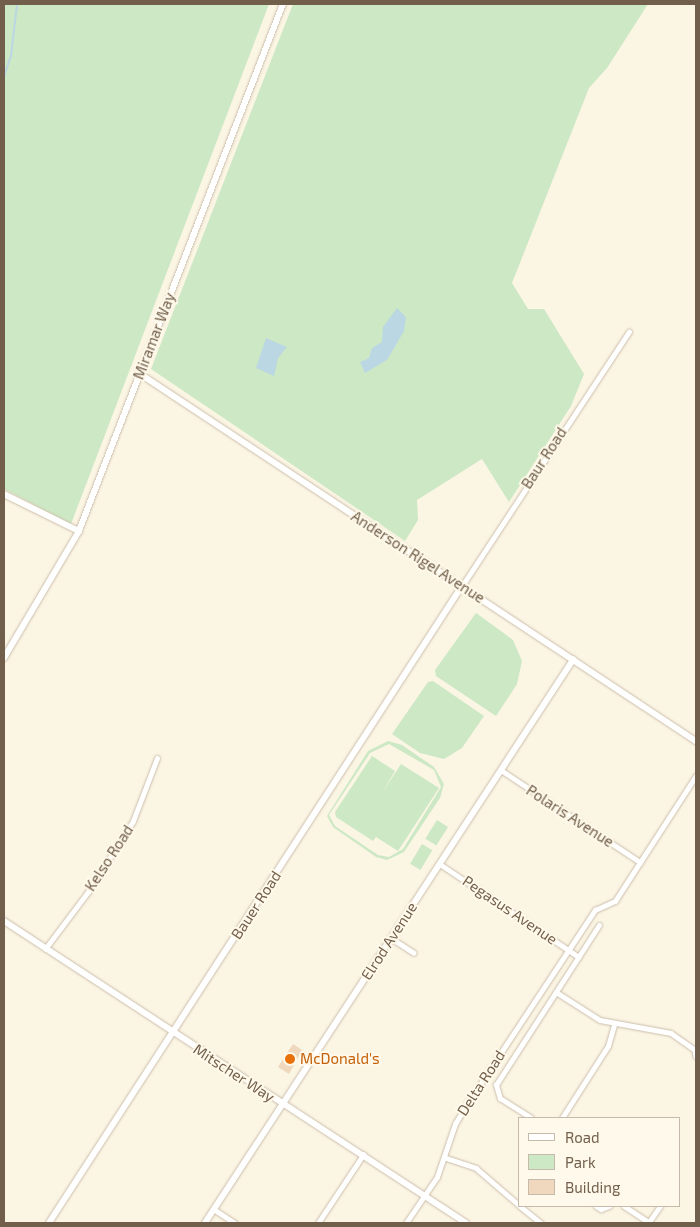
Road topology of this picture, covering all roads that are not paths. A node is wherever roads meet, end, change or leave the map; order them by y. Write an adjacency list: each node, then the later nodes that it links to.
1 (283, 4): 3 (street, Miramar Way)
2 (628, 332): 6 (street, Baur Road)
3 (139, 373): 5 (street, Miramar Way); 6 (street, Anderson Rigel Avenue)
4 (4, 494): 5 (street)
5 (79, 531): 7 (street, Miramar Way)
6 (462, 586): 8 (street, Anderson Rigel Avenue); 24 (street, Bauer Road)
7 (4, 658)
8 (573, 660): 9 (street, Anderson Rigel Avenue); 11 (street, Elrod Avenue)
9 (696, 741)
10 (157, 758): 18 (street, Kelso Road)
11 (501, 770): 13 (street, Polaris Avenue); 14 (street, Elrod Avenue)
12 (696, 776): 13 (street)
13 (640, 862): 19 (street, Delta Road)
14 (440, 864): 17 (street, Elrod Avenue); 19 (street, Pegasus Avenue)
15 (4, 921): 18 (main road, Mitscher Way)
16 (599, 925): 21 (street, Delta Road)
17 (391, 938): 20 (street); 27 (street, Elrod Avenue)
18 (45, 949): 24 (main road, Mitscher Way)
19 (569, 949): 21 (street, Pegasus Avenue); 31 (street, Delta Road)
20 (414, 953)
21 (579, 957): 22 (street, Delta Road)
22 (556, 992): 23 (street); 28 (street, Delta Road)
23 (614, 1025): 25 (street); 29 (street)
24 (174, 1034): 27 (main road, Mitscher Way); 39 (street, Bauer Road)
25 (696, 1050): 26 (street)
26 (696, 1056)
27 (282, 1104): 30 (main road, Mitscher Way); 37 (street, Elrod Avenue)
28 (529, 1117)
29 (563, 1117)
30 (363, 1156): 32 (main road, Mitscher Way); 42 (street)
31 (446, 1158): 32 (street, Delta Road); 33 (street)
32 (424, 1195): 43 (street, Delta Road); 44 (main road, Mitscher Way)
33 (518, 1204)
34 (522, 1207): 45 (street)
35 (626, 1207): 38 (street)
36 (659, 1207): 38 (street)
37 (214, 1210): 40 (street, Elrod Avenue); 41 (street)
38 (649, 1222)
39 (49, 1223)
40 (206, 1223)
41 (235, 1223)
42 (318, 1223)
43 (406, 1223)
44 (466, 1223)
45 (542, 1223)

